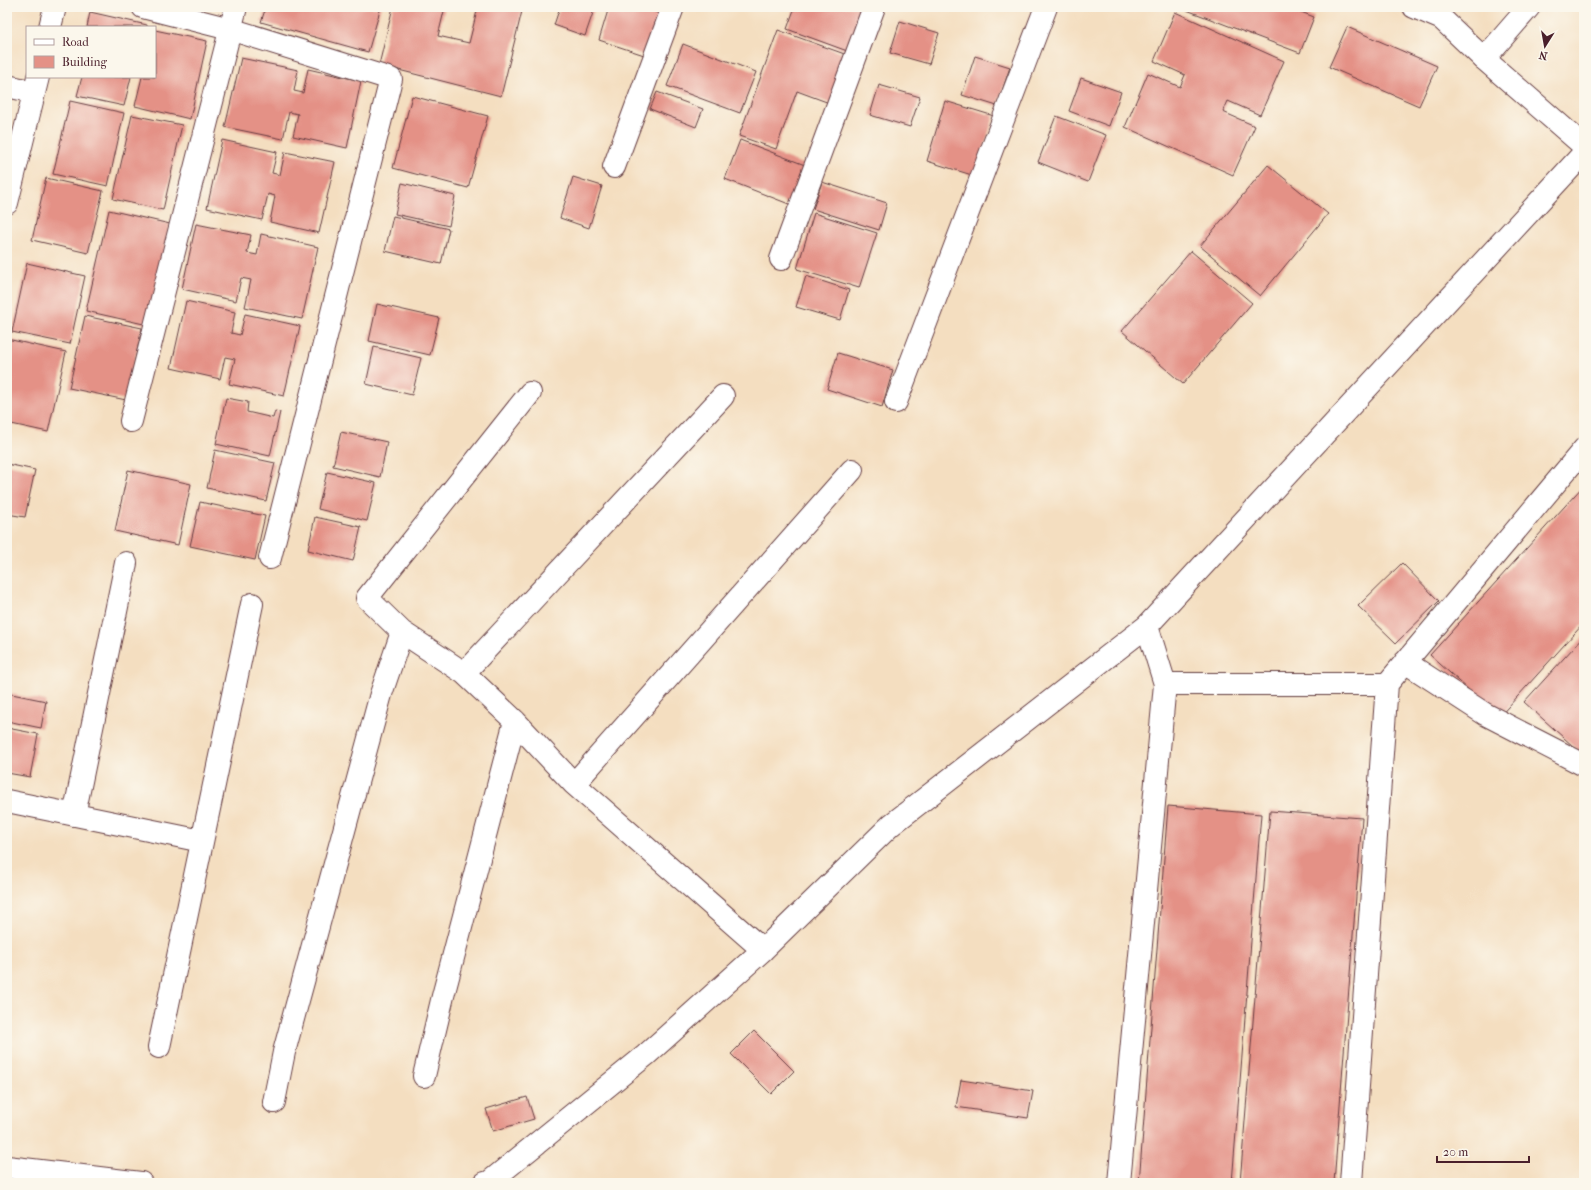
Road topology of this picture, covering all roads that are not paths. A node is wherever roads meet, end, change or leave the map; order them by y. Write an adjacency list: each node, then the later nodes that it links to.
1 (55, 7): 9 (street)
2 (143, 7): 10 (street)
3 (236, 7): 10 (street)
4 (673, 7): 16 (street)
5 (874, 7): 18 (street)
6 (1046, 7): 21 (street)
7 (1414, 7): 11 (street)
8 (1529, 7): 11 (street)
9 (50, 26)
10 (230, 29): 22 (street); 25 (street)
11 (1484, 59): 14 (street)
12 (36, 84): 13 (street); 17 (street)
13 (7, 86)
14 (1584, 146)
15 (1584, 153): 28 (street)
16 (614, 168)
17 (7, 203)
18 (781, 259)
19 (530, 393): 29 (street)
20 (723, 396): 31 (street)
21 (896, 402)
22 (131, 421)
23 (1584, 449): 30 (street)
24 (852, 470): 36 (street)
25 (270, 558)
26 (126, 563): 38 (street)
27 (252, 604): 39 (street)
28 (1147, 626): 32 (street); 40 (street)
29 (402, 632): 31 (street); 43 (street)
30 (1405, 662): 33 (street); 35 (street)
31 (464, 673): 34 (street)
32 (1165, 684): 33 (street); 49 (street)
33 (1387, 684): 50 (street)
34 (515, 721): 36 (street); 42 (street)
35 (1584, 765)
36 (574, 784): 40 (street)
37 (7, 801): 38 (street)
38 (74, 815): 39 (street)
39 (202, 841): 41 (street)
40 (763, 950): 47 (street)
41 (159, 1047)
42 (424, 1076)
43 (274, 1102)
44 (7, 1167): 45 (street)
45 (141, 1183)
46 (485, 1183): 47 (street)
47 (488, 1183): 48 (street)
48 (493, 1183)
49 (1119, 1183)
50 (1351, 1183)

